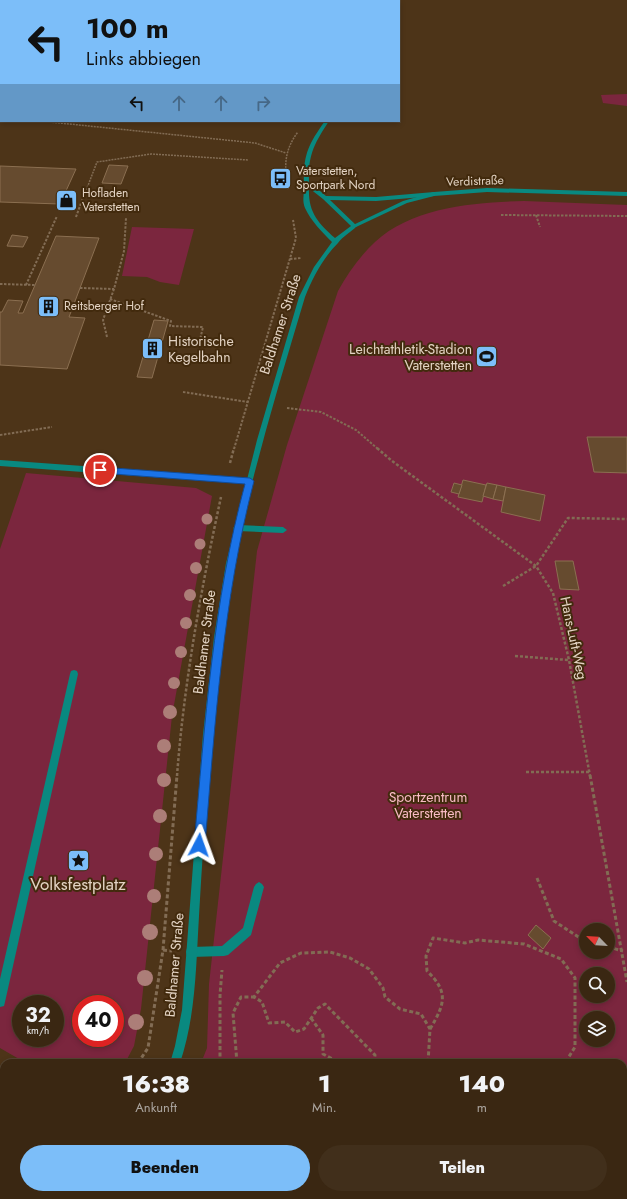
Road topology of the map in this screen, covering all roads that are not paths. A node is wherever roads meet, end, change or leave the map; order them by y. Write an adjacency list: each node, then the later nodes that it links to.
1 (326, 122): 2 (street)
2 (306, 183): 5 (street); 7 (street)
3 (434, 194): 4 (street, Verdistraße); 5 (street); 6 (street, Verdistraße)
4 (627, 194)
5 (325, 198): 6 (street)
6 (354, 226): 7 (street, Verdistraße)
7 (335, 241): 9 (street, Baldhamer Straße)
8 (0, 464): 9 (street)
9 (250, 481): 10 (street, Baldhamer Straße)
10 (237, 528): 11 (street); 14 (street, Baldhamer Straße)
11 (283, 530)
12 (74, 674): 15 (street)
13 (259, 887): 14 (street)
14 (191, 952): 16 (street, Baldhamer Straße)
15 (0, 1002)
16 (176, 1059)

